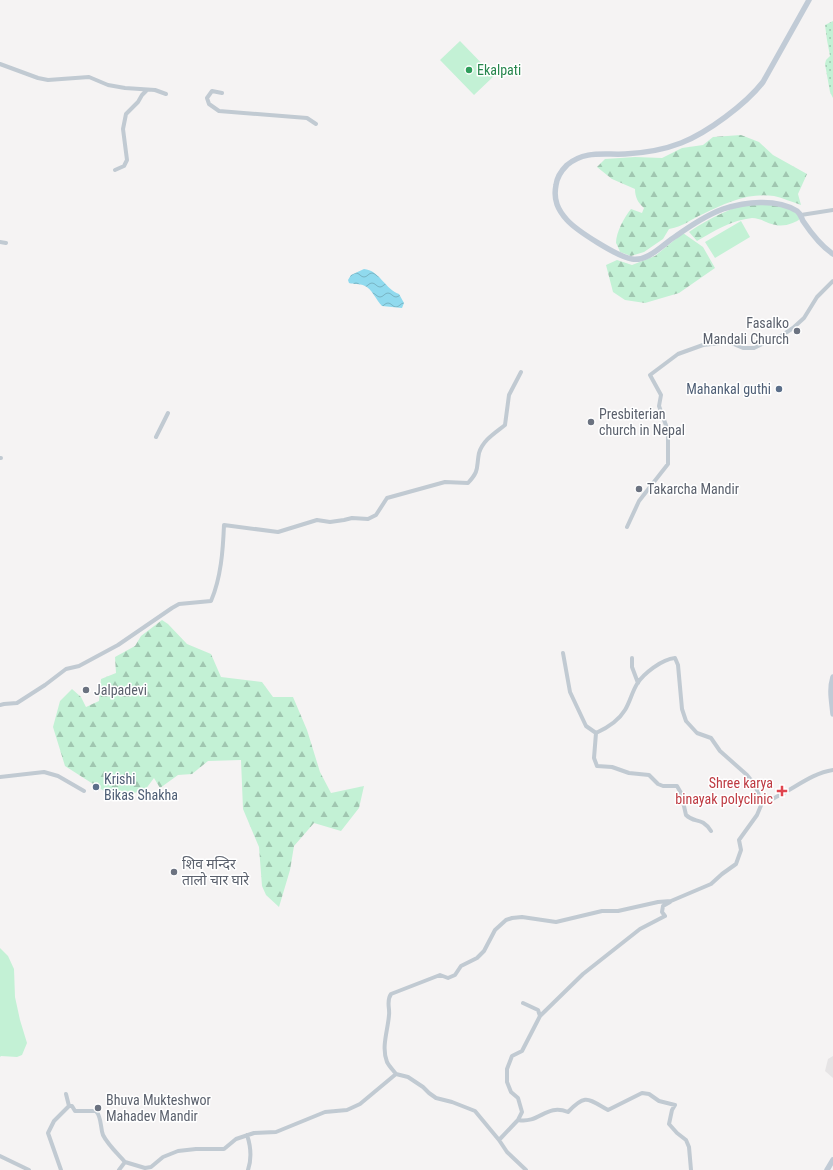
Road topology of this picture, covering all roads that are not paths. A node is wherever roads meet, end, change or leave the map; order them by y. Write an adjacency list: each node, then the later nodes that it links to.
1 (809, 0): 9 (main road)
2 (0, 64): 3 (street)
3 (146, 91): 5 (street); 7 (street)
4 (222, 93): 6 (street)
5 (166, 94)
6 (316, 124)
7 (115, 170)
8 (833, 210): 9 (street)
9 (801, 215): 12 (main road)
10 (0, 242): 11 (street)
11 (6, 243)
12 (833, 254)
13 (833, 281): 17 (street)
14 (521, 372): 22 (street)
15 (168, 413): 16 (street)
16 (156, 437)
17 (627, 527)
18 (563, 653): 24 (street)
19 (632, 658): 21 (street)
20 (833, 677): 23 (main road)
21 (638, 682): 24 (street); 28 (street)
22 (0, 706)
23 (833, 714)
24 (596, 733): 29 (street)
25 (833, 770): 28 (street)
26 (0, 776): 27 (street)
27 (84, 791)
28 (762, 803): 30 (street)
29 (711, 831)
30 (671, 901): 32 (street); 33 (street)
31 (523, 1003): 32 (street)
32 (540, 1016): 36 (street)
33 (396, 1074): 37 (street); 38 (street)
34 (66, 1094): 35 (street)
35 (70, 1106): 41 (street); 44 (street)
36 (518, 1120): 38 (street); 48 (street)
37 (247, 1135): 42 (street); 46 (street)
38 (499, 1140): 47 (street)
39 (0, 1156): 43 (street)
40 (833, 1160): 49 (main road)
41 (125, 1162): 42 (street); 45 (street)
42 (150, 1168)
43 (30, 1170)
44 (61, 1170)
45 (119, 1170)
46 (248, 1170)
47 (526, 1170)
48 (691, 1170)
49 (827, 1170)

